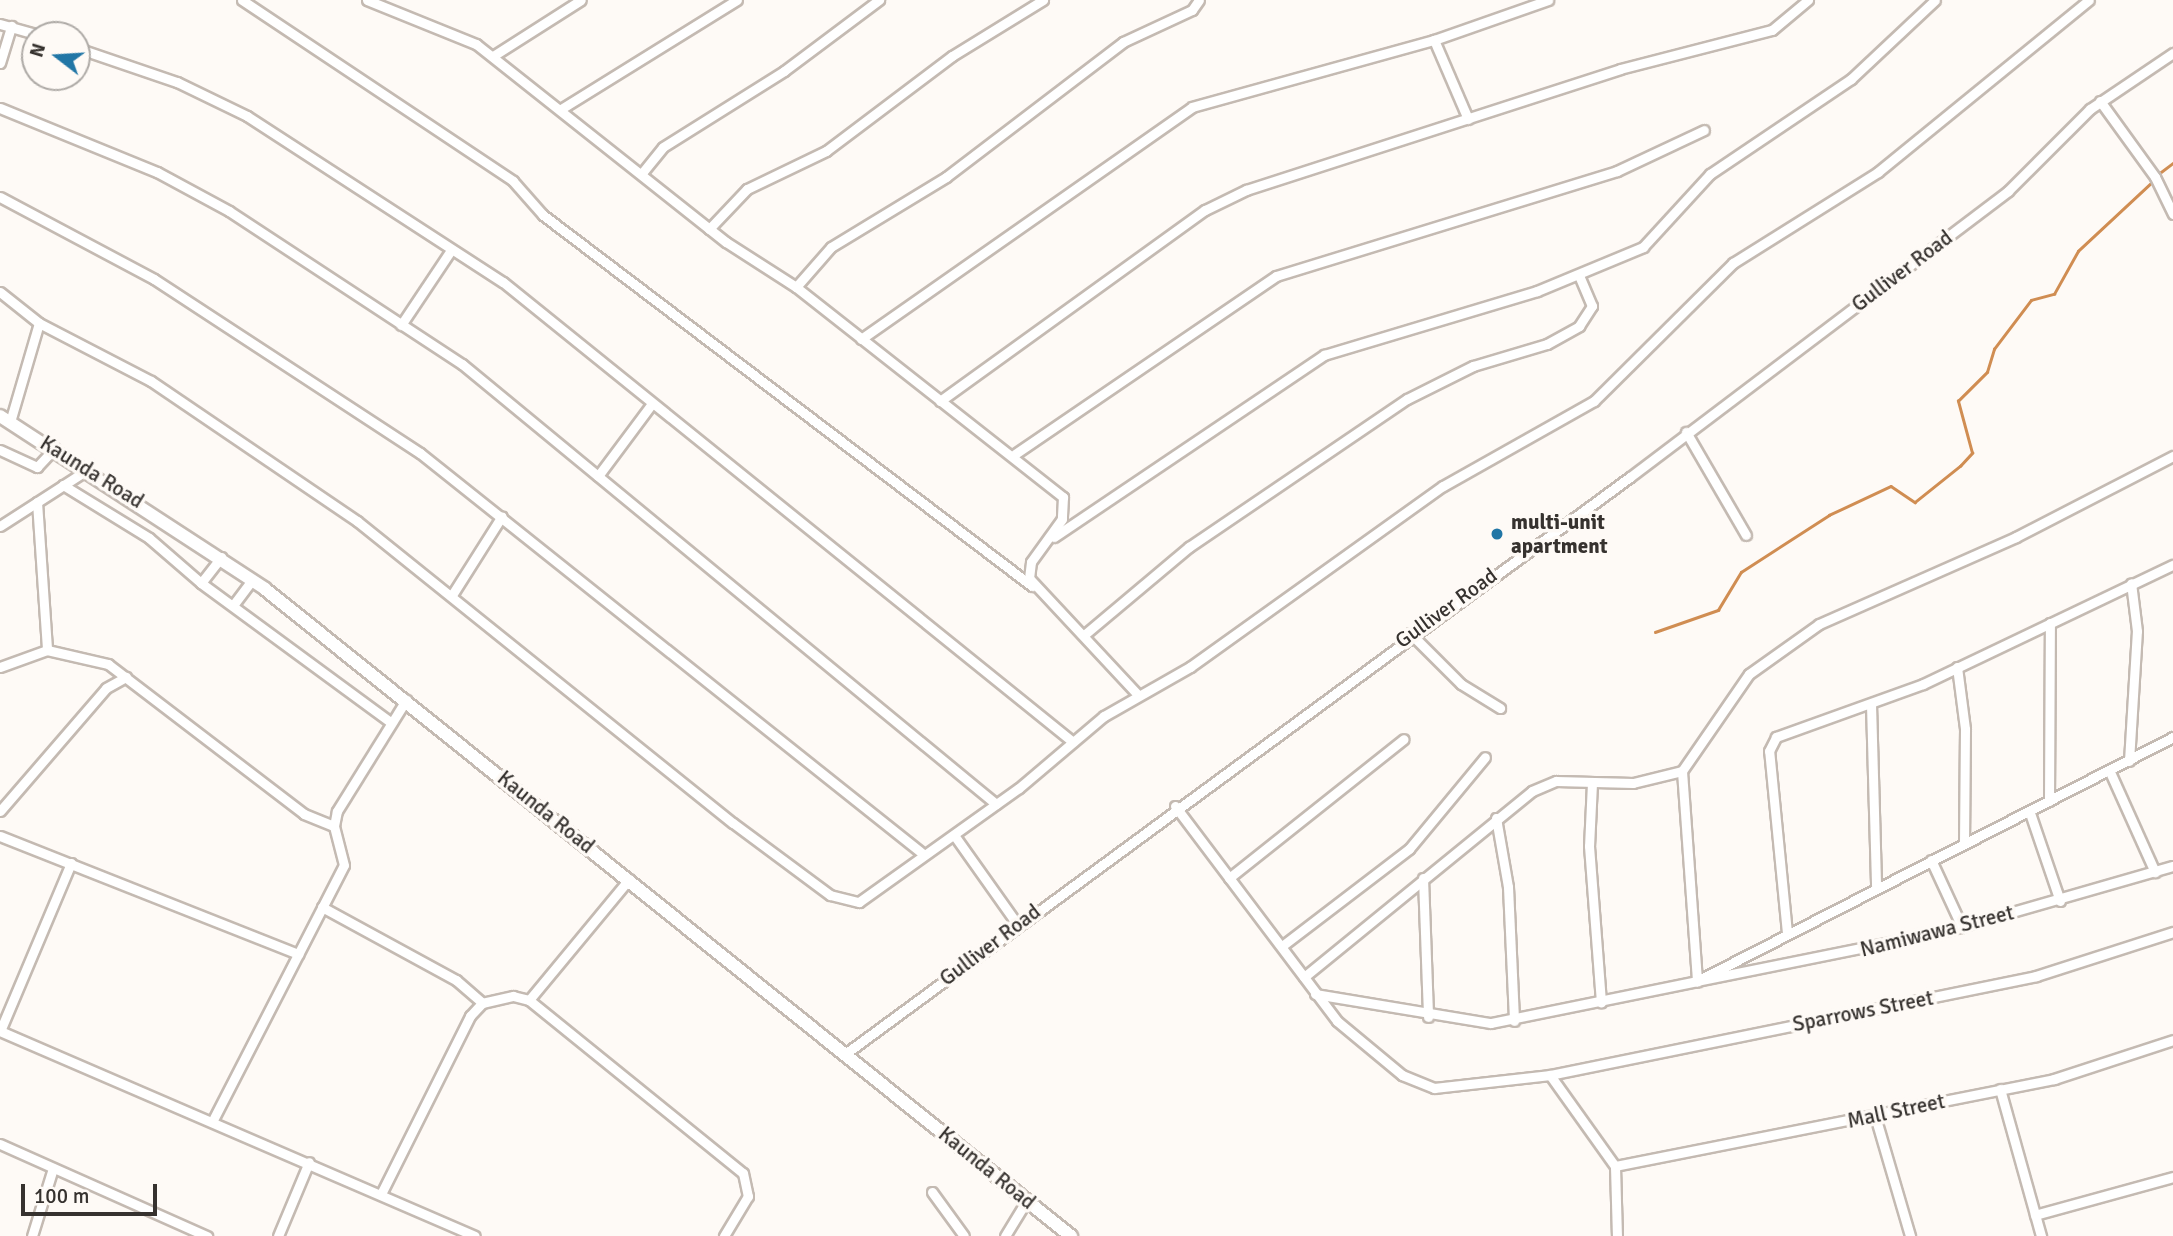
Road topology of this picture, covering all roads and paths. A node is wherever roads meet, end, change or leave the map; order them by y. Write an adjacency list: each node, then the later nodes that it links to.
1 (242, 0): 57 (street)
2 (367, 0): 18 (street)
3 (581, 0): 18 (street)
4 (737, 0): 22 (street)
5 (879, 0): 25 (street)
6 (1043, 0): 28 (street)
7 (1199, 0): 31 (street)
8 (1548, 0): 15 (street)
9 (1808, 0): 23 (street)
10 (1935, 0): 30 (street)
11 (2089, 0): 67 (street)
12 (0, 24): 13 (street)
13 (11, 26): 14 (street); 19 (street)
14 (21, 29)
15 (1434, 40): 23 (street); 35 (street)
16 (2173, 52): 20 (street, Gulliver Road)
17 (91, 53): 29 (street)
18 (493, 57): 22 (street)
19 (0, 63)
20 (2100, 101): 27 (street); 39 (street, Gulliver Road)
21 (0, 108): 34 (street)
22 (561, 109): 25 (street)
23 (1468, 120): 36 (street)
24 (1704, 130): 42 (street)
25 (642, 173): 28 (street)
26 (0, 197): 48 (street)
27 (2173, 214)
28 (709, 229): 31 (street)
29 (451, 250): 34 (street); 37 (street)
30 (1579, 275): 51 (street); 62 (street)
31 (796, 287): 35 (street)
32 (0, 292): 33 (street)
33 (39, 323): 38 (street); 58 (street)
34 (401, 325): 45 (street)
35 (860, 339): 36 (street)
36 (940, 401): 42 (street)
37 (651, 405): 45 (street); 74 (street)
38 (5, 419): 40 (main road, Kaunda Road)
39 (1686, 432): 50 (street); 61 (street, Gulliver Road)
40 (55, 448): 41 (street); 44 (main road, Kaunda Road)
41 (0, 450)
42 (1015, 454): 51 (street)
43 (2173, 456): 77 (street)
44 (89, 468): 46 (street); 52 (main road, Kaunda Road)
45 (598, 475): 81 (street)
46 (63, 485): 47 (street); 55 (street)
47 (37, 502): 49 (street); 63 (street)
48 (502, 516): 58 (street); 90 (street)
49 (0, 526)
50 (1746, 535)
51 (1040, 549): 57 (street)
52 (221, 558): 54 (main road, Kaunda Road); 55 (street)
53 (2173, 565): 56 (street)
54 (252, 580): 59 (street); 68 (main road, Kaunda Road)
55 (201, 583): 59 (street)
56 (2131, 583): 60 (street); 76 (street)
57 (1034, 587): 62 (street)
58 (452, 595): 90 (street)
59 (234, 604): 71 (street)
60 (2050, 623): 65 (street); 80 (street)
61 (1410, 634): 70 (street); 82 (street, Gulliver Road)
62 (1084, 635): 67 (street)
63 (47, 650): 64 (street); 66 (street)
64 (0, 667)
65 (1957, 667): 69 (street); 89 (street)
66 (126, 677): 83 (street); 86 (street)
67 (1138, 695): 74 (street)
68 (406, 700): 71 (street); 97 (main road, Kaunda Road)
69 (1871, 704): 98 (street); 104 (street)
70 (1500, 708)
71 (389, 721): 86 (street)
72 (2173, 737): 76 (street)
73 (1404, 739): 95 (street)
74 (1073, 742): 81 (street)
75 (1485, 757): 105 (street)
76 (2129, 761): 78 (street)
77 (1682, 771): 79 (street); 108 (street)
78 (2110, 772): 80 (street); 94 (street)
79 (1592, 783): 85 (street); 112 (street)
80 (2049, 802): 84 (street)
81 (996, 804): 87 (street)
82 (1175, 806): 95 (street, Sparrows Street); 101 (street, Gulliver Road)
83 (0, 811)
84 (2030, 813): 89 (street); 99 (street)
85 (1496, 818): 96 (street); 114 (street)
86 (334, 826): 100 (street)
87 (954, 835): 90 (street); 101 (street)
88 (0, 836): 92 (street)
89 (1964, 844): 91 (street)
90 (923, 854)
91 (1931, 860): 98 (street); 102 (street)
92 (71, 863): 106 (street); 120 (street)
93 (2173, 866): 94 (street, Namiwawa Street)
94 (2155, 872): 99 (street, Namiwawa Street)
95 (1229, 877): 105 (street, Sparrows Street)
96 (1423, 878): 107 (street); 113 (street)
97 (629, 879): 110 (street); 116 (main road, Kaunda Road)
98 (1875, 888): 104 (street)
99 (2060, 901): 102 (street, Namiwawa Street)
100 (322, 907): 106 (street); 111 (street)
101 (1017, 924): 116 (street, Gulliver Road)
102 (1962, 927): 108 (street, Namiwawa Street)
103 (2173, 932): 117 (street, Sparrows Street)
104 (1787, 933): 108 (street)
105 (1282, 946): 107 (street, Sparrows Street)
106 (298, 954): 120 (street)
107 (1304, 978): 109 (street, Sparrows Street)
108 (1697, 981): 112 (street)
109 (1315, 994): 113 (street); 117 (street, Sparrows Street)
110 (529, 1000): 111 (street); 134 (street)
111 (482, 1003): 126 (street)
112 (1601, 1003): 114 (street)
113 (1428, 1017): 114 (street)
114 (1514, 1021)
115 (2173, 1040): 118 (street, Mall Street)
116 (845, 1054): 128 (main road, Kaunda Road)
117 (1550, 1075): 123 (street)
118 (2000, 1089): 119 (street, Mall Street); 129 (street)
119 (1875, 1116): 123 (street, Mall Street); 139 (street)
120 (214, 1118): 122 (street)
121 (0, 1144): 124 (street)
122 (309, 1162): 126 (street); 132 (street)
123 (1615, 1166): 138 (street)
124 (53, 1168): 130 (street); 131 (street)
125 (2173, 1177): 129 (street)
126 (382, 1192): 133 (street)
127 (932, 1192): 135 (street)
128 (1027, 1200): 136 (street); 137 (main road, Kaunda Road)
129 (2035, 1215): 140 (street)
130 (32, 1236)
131 (207, 1236)
132 (278, 1236)
133 (475, 1236)
134 (724, 1236)
135 (964, 1236)
136 (1006, 1236)
137 (1071, 1236)
138 (1617, 1236)
139 (1910, 1236)
140 (2041, 1236)

